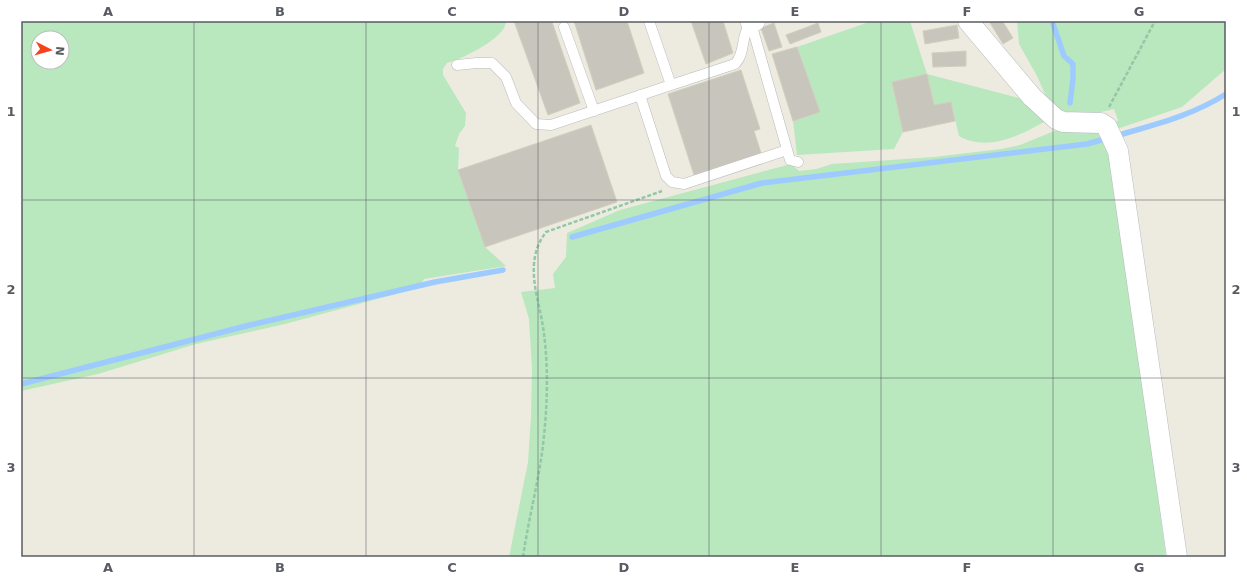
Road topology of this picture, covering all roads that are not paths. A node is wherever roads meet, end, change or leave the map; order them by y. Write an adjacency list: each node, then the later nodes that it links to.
1 (649, 21): 6 (lane)
2 (968, 21): 11 (street)
3 (753, 22): 6 (lane); 9 (lane)
4 (564, 27): 8 (lane)
5 (457, 65): 8 (lane)
6 (671, 85): 7 (lane)
7 (640, 95): 8 (lane); 9 (lane)
8 (594, 111)
9 (787, 150): 10 (lane)
10 (798, 162)
11 (1177, 557)

